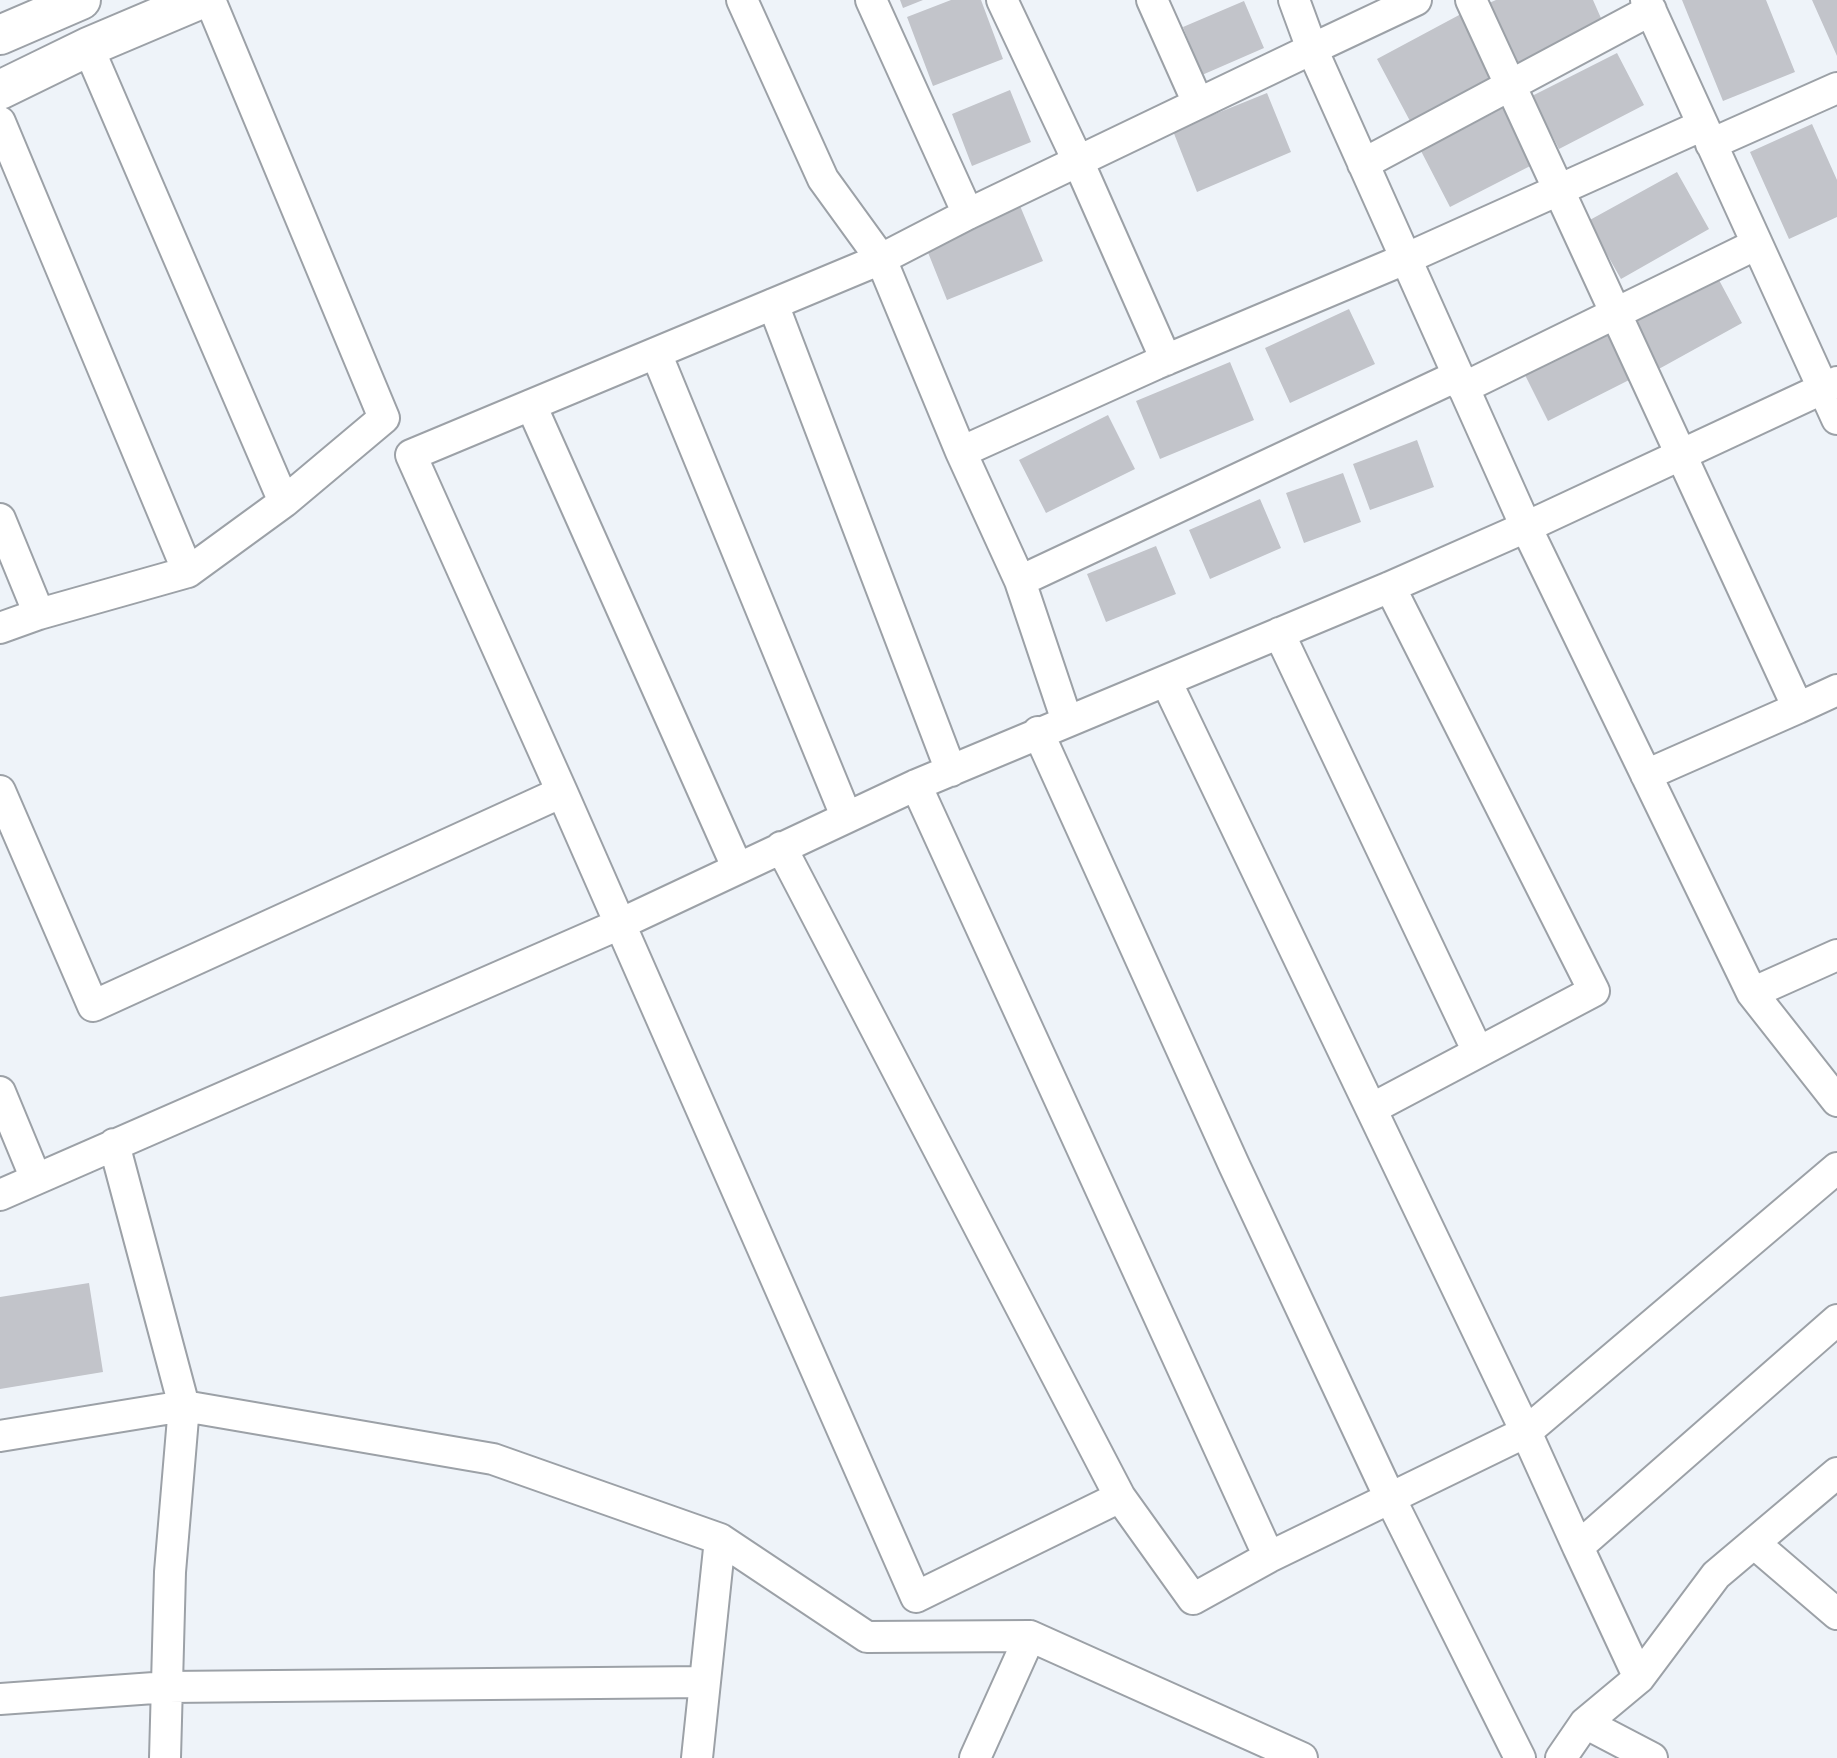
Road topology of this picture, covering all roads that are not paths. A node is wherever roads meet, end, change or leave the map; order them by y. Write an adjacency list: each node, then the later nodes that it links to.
1 (81, 0): 12 (street)
2 (199, 0): 13 (street)
3 (210, 0): 38 (street)
4 (742, 0): 26 (street)
5 (871, 0): 24 (street)
6 (1002, 0): 21 (street)
7 (1152, 0): 18 (street)
8 (1294, 0): 14 (street)
9 (1416, 0): 14 (street)
10 (1471, 0): 15 (street)
11 (1648, 5): 15 (street); 20 (street)
12 (0, 35)
13 (88, 47): 17 (street); 38 (street)
14 (1312, 49): 18 (street); 22 (street)
15 (1510, 85): 22 (street); 23 (street)
16 (1837, 88): 20 (street)
17 (0, 90)
18 (1198, 103): 21 (street)
19 (0, 122): 41 (street)
20 (1707, 134): 23 (street); 25 (street)
21 (1078, 161): 24 (street); 31 (street)
22 (1363, 164): 27 (street)
23 (1559, 190): 27 (street); 29 (street)
24 (968, 214): 26 (street)
25 (1757, 244): 29 (street); 33 (street)
26 (881, 259): 28 (street); 36 (street)
27 (1405, 259): 31 (street); 32 (street)
28 (773, 304): 30 (street); 52 (street)
29 (1616, 313): 32 (street); 37 (street)
30 (656, 353): 34 (street); 57 (street)
31 (1166, 360): 36 (street)
32 (1460, 382): 40 (street); 42 (street)
33 (1830, 385): 35 (street); 37 (street)
34 (531, 405): 56 (street); 59 (street)
35 (1837, 419)
36 (961, 452): 42 (street)
37 (1680, 454): 40 (street); 49 (street)
38 (284, 502): 41 (street)
39 (0, 519): 44 (street)
40 (1526, 527): 43 (street); 53 (street)
41 (188, 572): 44 (street)
42 (1020, 581): 50 (street)
43 (1390, 587): 46 (street); 63 (street)
44 (39, 614): 45 (street)
45 (0, 628)
46 (1279, 633): 47 (street); 63 (street)
47 (1166, 681): 50 (street); 66 (street)
48 (1837, 690): 49 (street)
49 (1798, 708): 53 (street)
50 (1067, 721): 51 (street)
51 (1038, 732): 52 (street); 77 (street)
52 (951, 771): 54 (street)
53 (1646, 775): 62 (street)
54 (916, 785): 57 (street); 81 (street)
55 (0, 791): 56 (street)
56 (562, 792): 60 (street)
57 (846, 816): 58 (street)
58 (781, 847): 59 (street); 76 (street)
59 (737, 867): 60 (street)
60 (620, 924): 67 (street); 76 (street)
61 (1837, 955): 62 (street)
62 (1752, 993): 65 (street)
63 (1478, 1052): 66 (street)
64 (0, 1092): 69 (street)
65 (1837, 1101)
66 (1373, 1108): 73 (street)
67 (114, 1144): 69 (street); 72 (street)
68 (1837, 1168): 73 (street)
69 (36, 1179): 70 (street)
70 (0, 1195)
71 (1837, 1320): 80 (street)
72 (184, 1406): 74 (street); 78 (street); 86 (street)
73 (1526, 1432): 77 (street); 80 (street)
74 (0, 1436)
75 (1837, 1473): 79 (street)
76 (1120, 1497): 81 (street)
77 (1390, 1498): 81 (street); 93 (street)
78 (720, 1539): 83 (street); 85 (street)
79 (1754, 1543): 82 (street); 84 (street)
80 (1578, 1547): 84 (street)
81 (1269, 1557)
82 (1837, 1614)
83 (1030, 1636): 91 (street); 92 (street)
84 (1639, 1678): 88 (street)
85 (705, 1682): 86 (street); 90 (street)
86 (168, 1687): 87 (street); 89 (street)
87 (0, 1699)
88 (1585, 1723): 94 (street); 95 (street)
89 (165, 1758)
90 (697, 1758)
91 (975, 1758)
92 (1302, 1758)
93 (1520, 1758)
94 (1561, 1758)
95 (1652, 1758)

